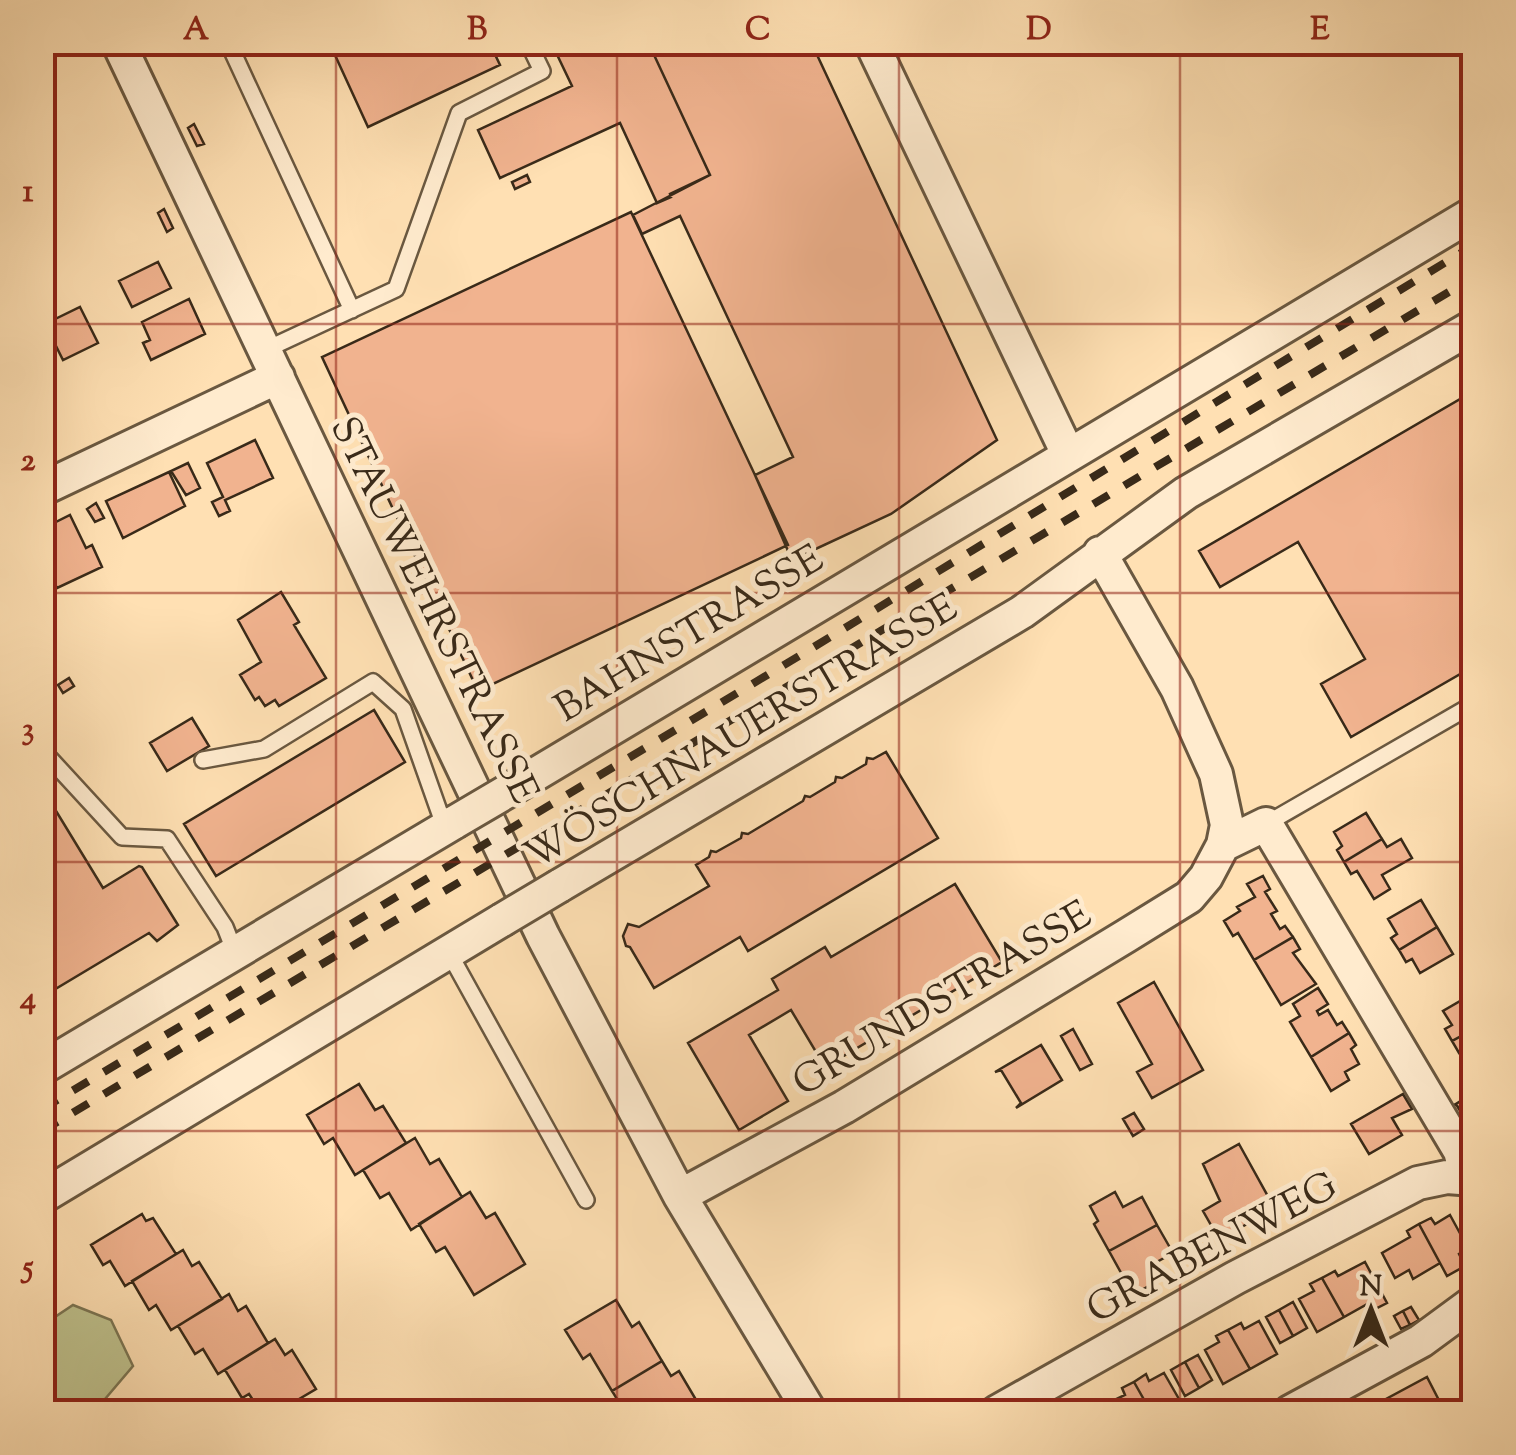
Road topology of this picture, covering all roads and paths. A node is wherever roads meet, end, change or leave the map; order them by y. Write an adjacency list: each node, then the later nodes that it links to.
1 (118, 42): 8 (street, STAUWEHRSTRASSE)
2 (228, 42): 6 (lane)
3 (528, 42): 6 (lane)
4 (872, 42): 9 (street)
5 (1474, 213): 9 (street, BAHNSTRASSE)
6 (352, 310): 8 (lane)
7 (1474, 326): 11 (street, WÖSCHNAUERSTRASSE)
8 (272, 363): 10 (street); 22 (street, STAUWEHRSTRASSE)
9 (1068, 454): 16 (street, BAHNSTRASSE, bridge)
10 (42, 489)
11 (1100, 554): 17 (street); 18 (street, WÖSCHNAUERSTRASSE, bridge)
12 (1474, 704): 15 (lane)
13 (42, 750): 19 (lane)
14 (203, 760): 16 (lane)
15 (1266, 824): 17 (street); 21 (street)
16 (450, 825): 19 (street, BAHNSTRASSE)
17 (1223, 845): 22 (street, GRUNDSTRASSE)
18 (448, 952): 23 (street, WÖSCHNAUERSTRASSE); 24 (lane)
19 (236, 955): 20 (street, BAHNSTRASSE)
20 (42, 1068)
21 (1470, 1179): 27 (street, GRABENWEG)
22 (680, 1196): 26 (street, STAUWEHRSTRASSE)
23 (42, 1197)
24 (586, 1200)
25 (1474, 1302): 28 (street)
26 (810, 1412)
27 (997, 1412)
28 (1290, 1412)

